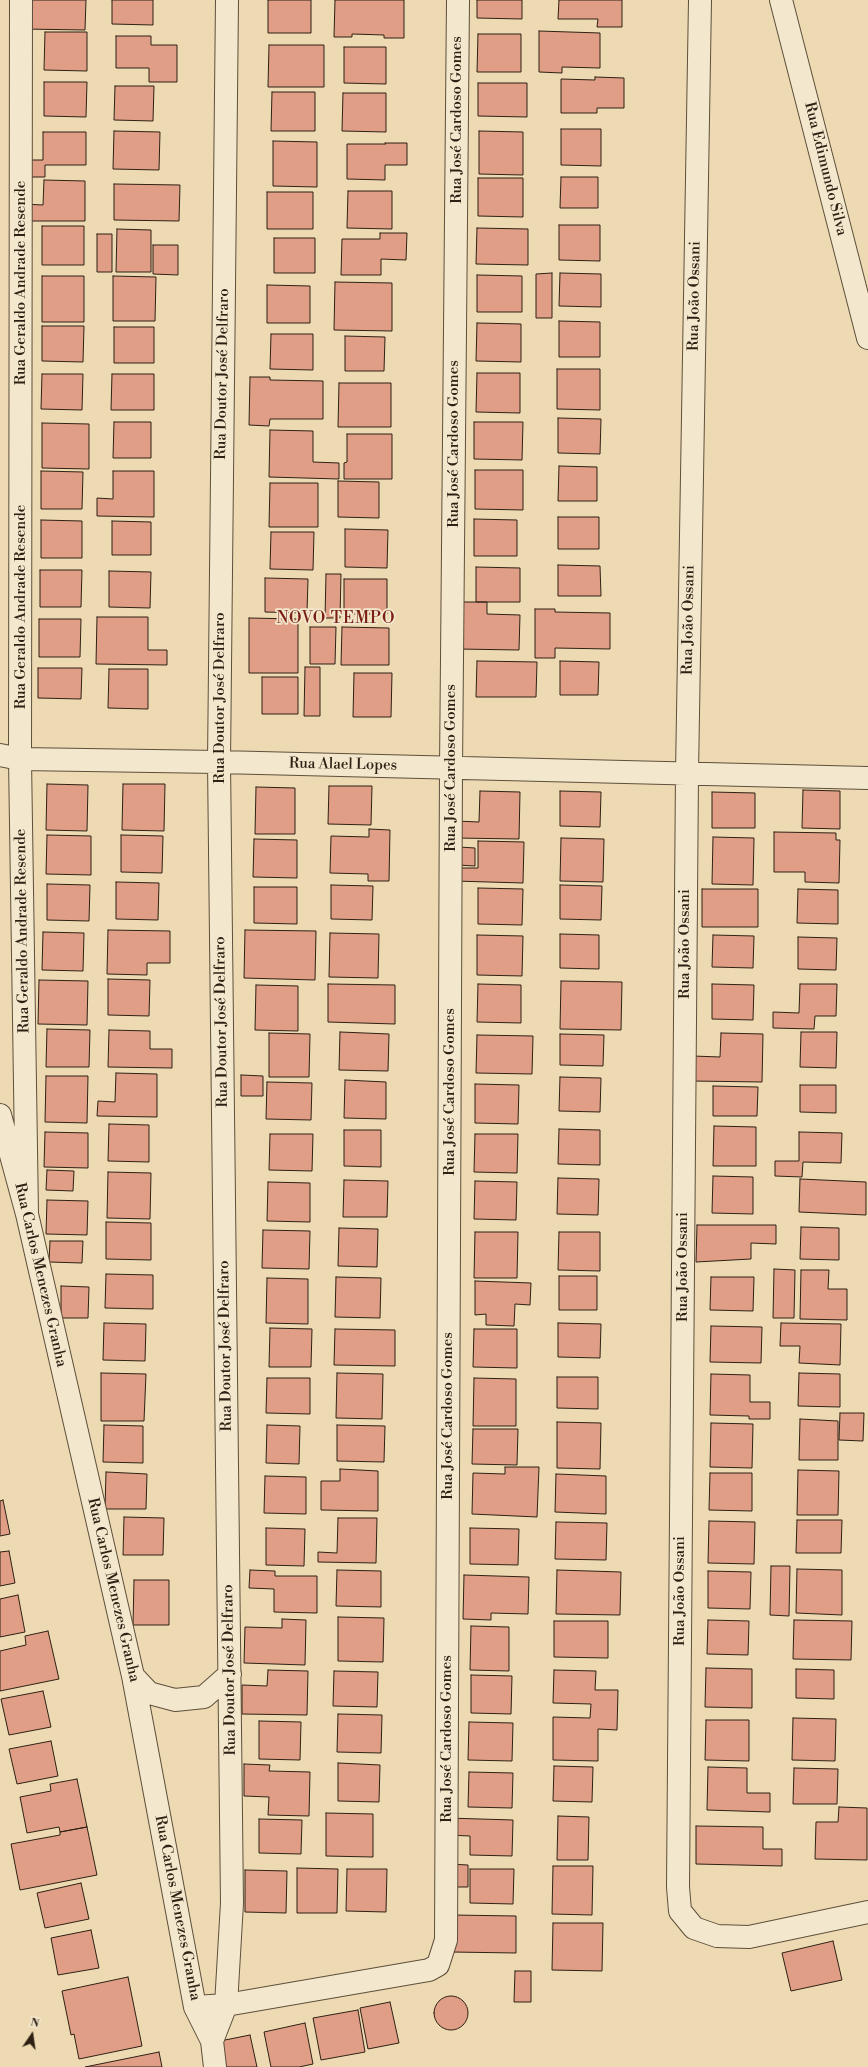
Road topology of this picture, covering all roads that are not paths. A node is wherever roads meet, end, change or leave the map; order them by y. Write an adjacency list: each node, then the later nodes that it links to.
1 (21, 0): 7 (street, Rua Geraldo Andrade Resende)
2 (227, 0): 8 (street, Rua Doutor José Delfraro)
3 (458, 0): 9 (street, Rua José Cardoso Gomes)
4 (700, 0): 10 (street, Rua João Ossani)
5 (781, 0): 6 (street, Rua Edimundo Silva)
6 (868, 338)
7 (10, 757): 8 (street, Rua Alael Lopes); 13 (street, Rua Geraldo Andrade Resende)
8 (219, 762): 9 (street, Rua Alael Lopes); 14 (street, Rua Doutor José Delfraro)
9 (451, 768): 10 (street, Rua Alael Lopes); 17 (street, Rua José Cardoso Gomes)
10 (687, 773): 11 (street, Rua Alael Lopes); 16 (street, Rua João Ossani)
11 (868, 778)
12 (0, 1115): 13 (street, Rua Carlos Menezes Granha)
13 (27, 1214): 15 (street, Rua Carlos Menezes Granha)
14 (230, 1674): 15 (street); 17 (street, Rua Doutor José Delfraro)
15 (133, 1676): 18 (street, Rua Carlos Menezes Granha)
16 (868, 1912)
17 (226, 2005): 18 (street, Rua José Cardoso Gomes); 19 (street, Rua Doutor José Delfraro)
18 (195, 2007): 19 (street, Rua Carlos Menezes Granha)
19 (212, 2041): 20 (street, Rua Carlos Menezes Granha)
20 (215, 2067)

